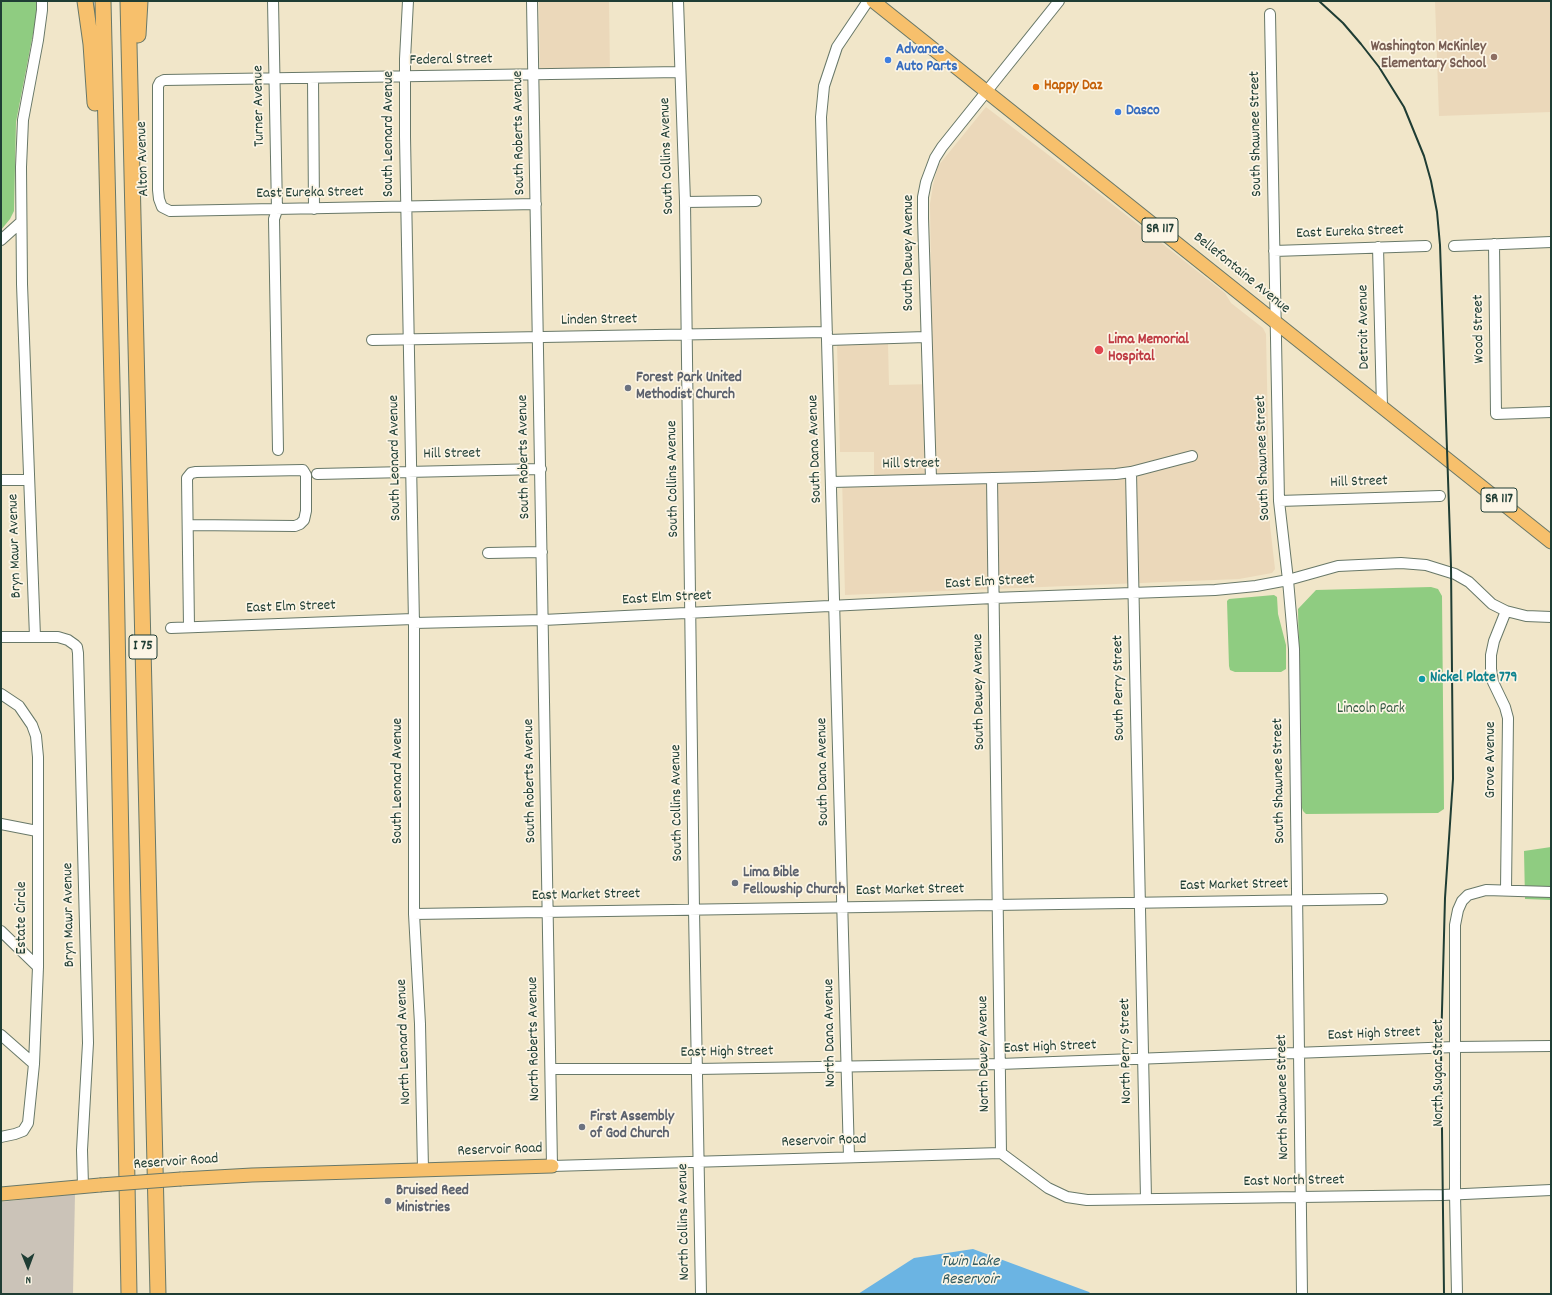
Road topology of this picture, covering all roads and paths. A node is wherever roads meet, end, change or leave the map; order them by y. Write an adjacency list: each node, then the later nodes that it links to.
1 (42, 1): 28 (street, Bryn Mawr Avenue)
2 (85, 1): 59 (highway)
3 (103, 1): 59 (highway, I 75)
4 (128, 1): 36 (highway, I 75)
5 (140, 1): 36 (highway)
6 (273, 1): 18 (street, Turner Avenue)
7 (408, 1): 16 (street, South Leonard Avenue)
8 (532, 1): 15 (street, South Roberts Avenue)
9 (678, 1): 14 (street, South Collins Avenue)
10 (868, 1): 39 (street, South Dana Avenue)
11 (873, 1): 20 (main road, Bellefontaine Avenue / SR 117)
12 (1060, 1): 20 (street, South Dewey Avenue)
13 (1270, 14): 35 (street, South Shawnee Street)
14 (680, 72): 15 (street, Federal Street); 22 (street, South Collins Avenue)
15 (534, 74): 16 (street, Federal Street); 23 (street, South Roberts Avenue)
16 (405, 76): 17 (street, Federal Street); 24 (street, South Leonard Avenue)
17 (313, 78): 18 (street, Federal Street); 25 (street)
18 (275, 79): 19 (street, Federal Street); 26 (street, Turner Avenue)
19 (157, 90): 27 (street, Alton Avenue)
20 (988, 92): 37 (main road, Bellefontaine Avenue / SR 117); 41 (street, South Dewey Avenue)
21 (756, 201): 22 (street)
22 (685, 202): 38 (street, South Collins Avenue)
23 (536, 204): 24 (street, East Eureka Street); 40 (street, South Roberts Avenue)
24 (406, 207): 25 (street, East Eureka Street); 42 (street, South Leonard Avenue)
25 (314, 209): 26 (street, East Eureka Street)
26 (278, 210): 27 (street, East Eureka Street); 46 (street, Turner Avenue)
27 (179, 212)
28 (21, 222): 29 (street); 55 (street, Bryn Mawr Avenue)
29 (1, 240)
30 (1551, 242): 31 (street)
31 (1494, 244): 33 (street); 45 (street, Wood Street)
32 (1426, 246): 34 (street, East Eureka Street)
33 (1454, 246)
34 (1378, 248): 35 (street, East Eureka Street); 44 (street, Detroit Avenue)
35 (1274, 251): 37 (street, South Shawnee Street)
36 (135, 257): 115 (highway, I 75)
37 (1276, 323): 44 (main road, Bellefontaine Avenue / SR 117); 58 (street, South Shawnee Street)
38 (687, 334): 39 (street, Linden Street); 40 (street, Linden Street); 69 (street, South Collins Avenue)
39 (828, 336): 41 (street, Linden Street); 56 (street, South Dana Avenue)
40 (538, 337): 42 (street, Linden Street); 48 (street, South Roberts Avenue)
41 (926, 337): 53 (street, South Dewey Avenue)
42 (409, 339): 43 (street, Linden Street); 49 (street, South Leonard Avenue)
43 (372, 340)
44 (1382, 407): 61 (main road, Bellefontaine Avenue / SR 117)
45 (1551, 412)
46 (278, 450)
47 (1192, 456): 50 (street)
48 (541, 469): 49 (street, Hill Street); 63 (street, South Roberts Avenue)
49 (411, 471): 51 (street, Hill Street); 72 (street, South Leonard Avenue)
50 (1131, 472): 52 (street, Hill Street); 65 (street, South Perry Street)
51 (317, 474)
52 (992, 478): 53 (street, Hill Street); 66 (street, South Dewey Avenue)
53 (931, 479): 56 (street, Hill Street)
54 (1, 480): 55 (street)
55 (28, 480): 75 (street, Bryn Mawr Avenue)
56 (832, 482): 67 (street, South Dana Avenue)
57 (1440, 496): 58 (street, Hill Street)
58 (1278, 501): 64 (street, South Shawnee Street)
59 (115, 511): 114 (highway, I 75)
60 (188, 525): 60 (street); 73 (street)
61 (1551, 542)
62 (488, 552): 63 (street)
63 (542, 552): 71 (street, South Roberts Avenue)
64 (1288, 580): 65 (street, East Elm Street); 68 (street, East Elm Street); 83 (street, South Shawnee Street)
65 (1133, 592): 66 (street, East Elm Street); 84 (street, South Perry Street)
66 (993, 598): 67 (street, East Elm Street); 85 (street, South Dewey Avenue)
67 (835, 606): 69 (street, East Elm Street); 86 (street, South Dana Avenue)
68 (1506, 611): 70 (street, East Elm Street); 80 (street, Grove Avenue)
69 (690, 612): 71 (street, East Elm Street); 87 (street, South Collins Avenue)
70 (1551, 617)
71 (543, 620): 72 (street, East Elm Street); 88 (street, South Roberts Avenue)
72 (414, 621): 73 (street, East Elm Street); 89 (street, South Leonard Avenue)
73 (189, 627): 74 (street, East Elm Street)
74 (171, 628)
75 (35, 636): 76 (street); 108 (street, Bryn Mawr Avenue)
76 (1, 637)
77 (1, 694): 79 (street, Estate Circle)
78 (1, 824): 79 (street)
79 (37, 831): 91 (street, Estate Circle)
80 (1506, 890): 81 (street); 94 (street, North Sugar Street)
81 (1551, 892)
82 (1382, 899): 83 (street, East Market Street)
83 (1296, 900): 84 (street, East Market Street); 95 (street, North Shawnee Street)
84 (1139, 903): 85 (street, East Market Street); 96 (street, North Perry Street)
85 (998, 905): 86 (street, East Market Street); 98 (street, North Dewey Avenue)
86 (842, 907): 87 (street, East Market Street); 99 (street, North Dana Avenue)
87 (694, 910): 88 (street, East Market Street); 100 (street, North Collins Avenue)
88 (548, 912): 89 (street, East Market Street); 101 (street, North Roberts Avenue)
89 (414, 914): 107 (street, North Leonard Avenue)
90 (1, 931): 91 (street)
91 (38, 967): 97 (street, Estate Circle)
92 (1, 1036): 97 (street)
93 (1551, 1046): 94 (street, East High Street)
94 (1455, 1047): 95 (street, East High Street); 111 (street, North Sugar Street)
95 (1299, 1053): 96 (street, East High Street); 112 (street, North Shawnee Street)
96 (1142, 1060): 98 (street, East High Street); 113 (street, North Perry Street)
97 (34, 1064): 102 (street, Estate Circle)
98 (1000, 1064): 99 (street, East High Street); 103 (street, North Dewey Avenue)
99 (847, 1066): 100 (street, East High Street); 104 (street, North Dana Avenue)
100 (697, 1068): 101 (street, East High Street); 105 (street, North Collins Avenue)
101 (551, 1069): 106 (street, North Roberts Avenue)
102 (1, 1137)
103 (1001, 1153): 104 (street, Reservoir Road); 113 (street, East North Street)
104 (849, 1157): 105 (street, Reservoir Road)
105 (699, 1162): 106 (street, Reservoir Road); 116 (street, North Collins Avenue)
106 (552, 1166): 107 (main road, Reservoir Road)
107 (423, 1170): 108 (main road, Reservoir Road, bridge)
108 (83, 1186): 110 (main road, Reservoir Road)
109 (1551, 1190): 111 (street, East North Street)
110 (1, 1194)
111 (1455, 1194): 112 (street, East North Street); 118 (street, North Sugar Street)
112 (1301, 1197): 113 (street, East North Street); 117 (street, North Shawnee Street)
113 (1146, 1199)
114 (129, 1294)
115 (158, 1294)
116 (701, 1294)
117 (1302, 1294)
118 (1457, 1294)

